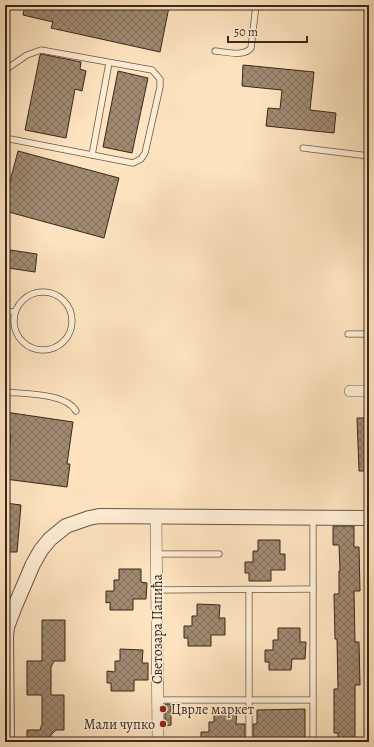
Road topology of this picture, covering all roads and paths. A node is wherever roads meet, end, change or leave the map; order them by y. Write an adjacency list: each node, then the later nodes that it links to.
1 (256, 5): 2 (lane)
2 (215, 51)
3 (109, 63): 4 (lane); 8 (lane); 8 (lane)
4 (6, 70): 5 (lane)
5 (5, 81)
6 (5, 138): 8 (lane)
7 (303, 148): 9 (lane)
8 (92, 155)
9 (369, 156)
10 (5, 311): 11 (lane)
11 (15, 312): 11 (lane)
12 (348, 334): 13 (lane)
13 (369, 334)
14 (350, 391): 15 (street)
15 (369, 391)
16 (5, 392): 17 (lane)
17 (76, 411)
18 (156, 516): 19 (street); 21 (street, Светозара Папића); 29 (street)
19 (313, 518): 20 (street); 23 (lane)
20 (369, 518)
21 (157, 554): 22 (lane); 24 (street, Светозара Папића)
22 (219, 554)
23 (313, 589): 25 (lane); 28 (lane)
24 (157, 590): 25 (lane); 26 (street, Светозара Папића)
25 (249, 590): 27 (lane)
26 (158, 700): 27 (lane); 30 (street, Светозара Папића)
27 (249, 700): 28 (lane); 31 (lane)
28 (312, 700): 32 (lane)
29 (7, 742)
30 (158, 742)
31 (249, 742)
32 (313, 742)

